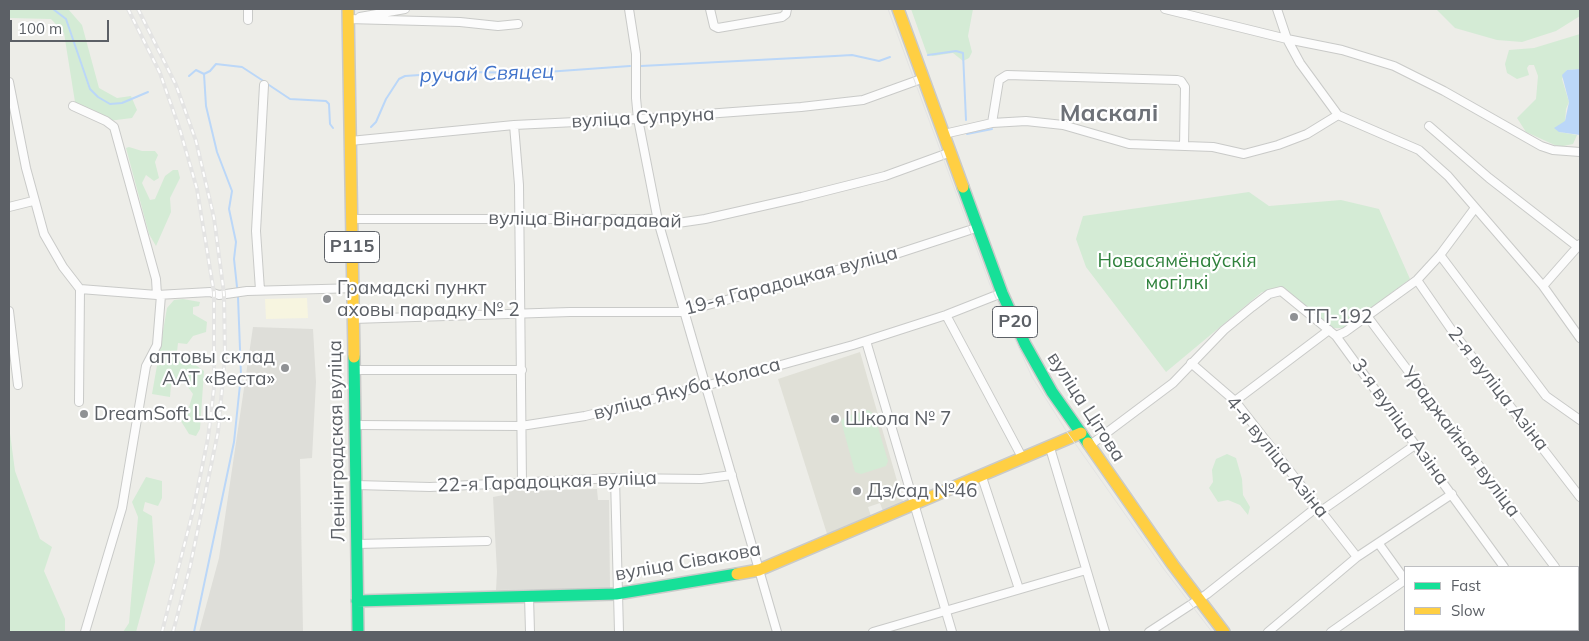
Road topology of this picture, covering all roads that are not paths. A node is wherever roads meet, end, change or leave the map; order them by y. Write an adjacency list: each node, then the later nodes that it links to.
1 (248, 9): 10 (street)
2 (405, 9): 9 (street)
3 (629, 9): 18 (street)
4 (710, 9): 5 (street)
5 (787, 9)
6 (898, 9): 13 (main road, вуліца Цітова / Р20)
7 (1166, 9): 12 (street)
8 (1277, 9): 12 (street)
9 (352, 14): 11 (street); 23 (main road, Ленінградская вуліца / Р115)
10 (248, 20)
11 (518, 24)
12 (1287, 39): 17 (street); 26 (street)
13 (924, 78): 18 (street, вуліца Супруна); 22 (main road, вуліца Цітова / Р20)
14 (9, 82): 27 (street)
15 (264, 85): 40 (street)
16 (73, 106): 42 (street)
17 (1338, 115): 24 (street); 29 (street)
18 (638, 119): 20 (street, вуліца Супруна); 32 (street)
19 (992, 123): 22 (street); 24 (street); 24 (street)
20 (514, 125): 23 (street, вуліца Супруна); 30 (street)
21 (1429, 126): 34 (street)
22 (944, 134): 25 (main road, вуліца Цітова / Р20)
23 (354, 141): 31 (main road, Ленінградская вуліца / Р115)
24 (1184, 146)
25 (951, 152): 32 (street, вуліца Вінаградавай); 33 (main road, вуліца Цітова / Р20)
26 (1580, 152)
27 (33, 201): 28 (street); 39 (street)
28 (9, 207)
29 (1475, 208): 35 (street); 37 (street)
30 (518, 218): 31 (street, вуліца Вінаградавай); 32 (street, вуліца Вінаградавай); 45 (street)
31 (355, 219): 38 (main road, Ленінградская вуліца / Р115)
32 (658, 221): 44 (street)
33 (979, 227): 41 (main road, вуліца Цітова / Р20); 44 (street, 19-я Гарадоцкая вуліца)
34 (1579, 245): 37 (street)
35 (1440, 255): 36 (street); 60 (street)
36 (1417, 280): 47 (street); 74 (street, 2-я вуліца Азіна)
37 (1544, 286): 51 (street)
38 (356, 288): 40 (street); 48 (main road, Ленінградская вуліца / Р115)
39 (80, 289): 42 (street); 59 (street)
40 (260, 290): 42 (street)
41 (1002, 292): 46 (street, вуліца Якуба Коласа); 63 (main road, вуліца Цітова / Р20)
42 (158, 295): 93 (street)
43 (9, 310): 56 (street)
44 (682, 312): 45 (street, 19-я Гарадоцкая вуліца); 57 (street)
45 (520, 315): 48 (street, 19-я Гарадоцкая вуліца); 55 (street)
46 (946, 315): 52 (street, вуліца Якуба Коласа); 67 (street)
47 (1367, 316): 50 (street); 82 (street, Ураджайная вуліца)
48 (357, 319): 54 (main road, Ленінградская вуліца / Р115)
49 (1329, 330): 50 (street, 3-я вуліца Азіна); 53 (street, 3-я вуліца Азіна); 58 (street)
50 (1336, 336): 64 (street, 3-я вуліца Азіна)
51 (1580, 337)
52 (866, 341): 57 (street, вуліца Якуба Коласа); 75 (street)
53 (1191, 363): 58 (street, 4-я вуліца Азіна); 65 (street)
54 (358, 370): 55 (street); 61 (main road, Ленінградская вуліца / Р115)
55 (522, 370): 62 (street)
56 (18, 385)
57 (705, 386): 62 (street, вуліца Якуба Коласа); 68 (street)
58 (1235, 401): 76 (street, 4-я вуліца Азіна)
59 (79, 402)
60 (1580, 420)
61 (359, 425): 62 (street, вуліца Якуба Коласа); 72 (main road, Ленінградская вуліца / Р115)
62 (520, 426): 71 (street)
63 (1080, 433): 65 (main road, вуліца Цітова / Р20); 66 (main road, вуліца Сівакова)
64 (1415, 445): 73 (street, 3-я вуліца Азіна); 76 (street)
65 (1090, 446): 90 (main road, вуліца Цітова / Р20)
66 (1050, 448): 67 (main road, вуліца Сівакова); 84 (street)
67 (1023, 459): 69 (main road, вуліца Сівакова)
68 (732, 475): 70 (street, 22-я Гарадоцкая вуліца); 83 (street)
69 (982, 477): 75 (main road, вуліца Сівакова); 87 (street)
70 (615, 478): 71 (street, 22-я Гарадоцкая вуліца); 88 (street)
71 (522, 484): 72 (street, 22-я Гарадоцкая вуліца)
72 (359, 485): 78 (main road, Ленінградская вуліца / Р115)
73 (1452, 494): 79 (street); 81 (street, 3-я вуліца Азіна)
74 (1580, 497)
75 (914, 505): 83 (main road, вуліца Сівакова); 92 (street)
76 (1319, 509): 80 (street, 4-я вуліца Азіна); 90 (street)
77 (487, 541): 78 (street)
78 (360, 544): 91 (main road, Ленінградская вуліца / Р115)
79 (1379, 544): 80 (street); 85 (street)
80 (1357, 557): 104 (street)
81 (1503, 566)
82 (1554, 566)
83 (760, 570): 88 (main road, вуліца Сівакова); 98 (street)
84 (1086, 570): 87 (street); 101 (street)
85 (1404, 579)
86 (1404, 581): 105 (street)
87 (1018, 589): 92 (street)
88 (616, 594): 89 (main road, вуліца Сівакова); 97 (street)
89 (529, 596): 91 (main road, вуліца Сівакова); 96 (street)
90 (1200, 600): 102 (street); 103 (main road, вуліца Цітова / Р20)
91 (360, 601): 94 (main road, Ленінградская вуліца / Р115); 95 (main road, Ленінградская вуліца / Р115)
92 (947, 612): 99 (street); 100 (street)
93 (85, 632)
94 (358, 632)
95 (365, 632)
96 (530, 632)
97 (618, 632)
98 (777, 632)
99 (873, 632)
100 (952, 632)
101 (1105, 632)
102 (1151, 632)
103 (1224, 632)
104 (1268, 632)
105 (1331, 632)

